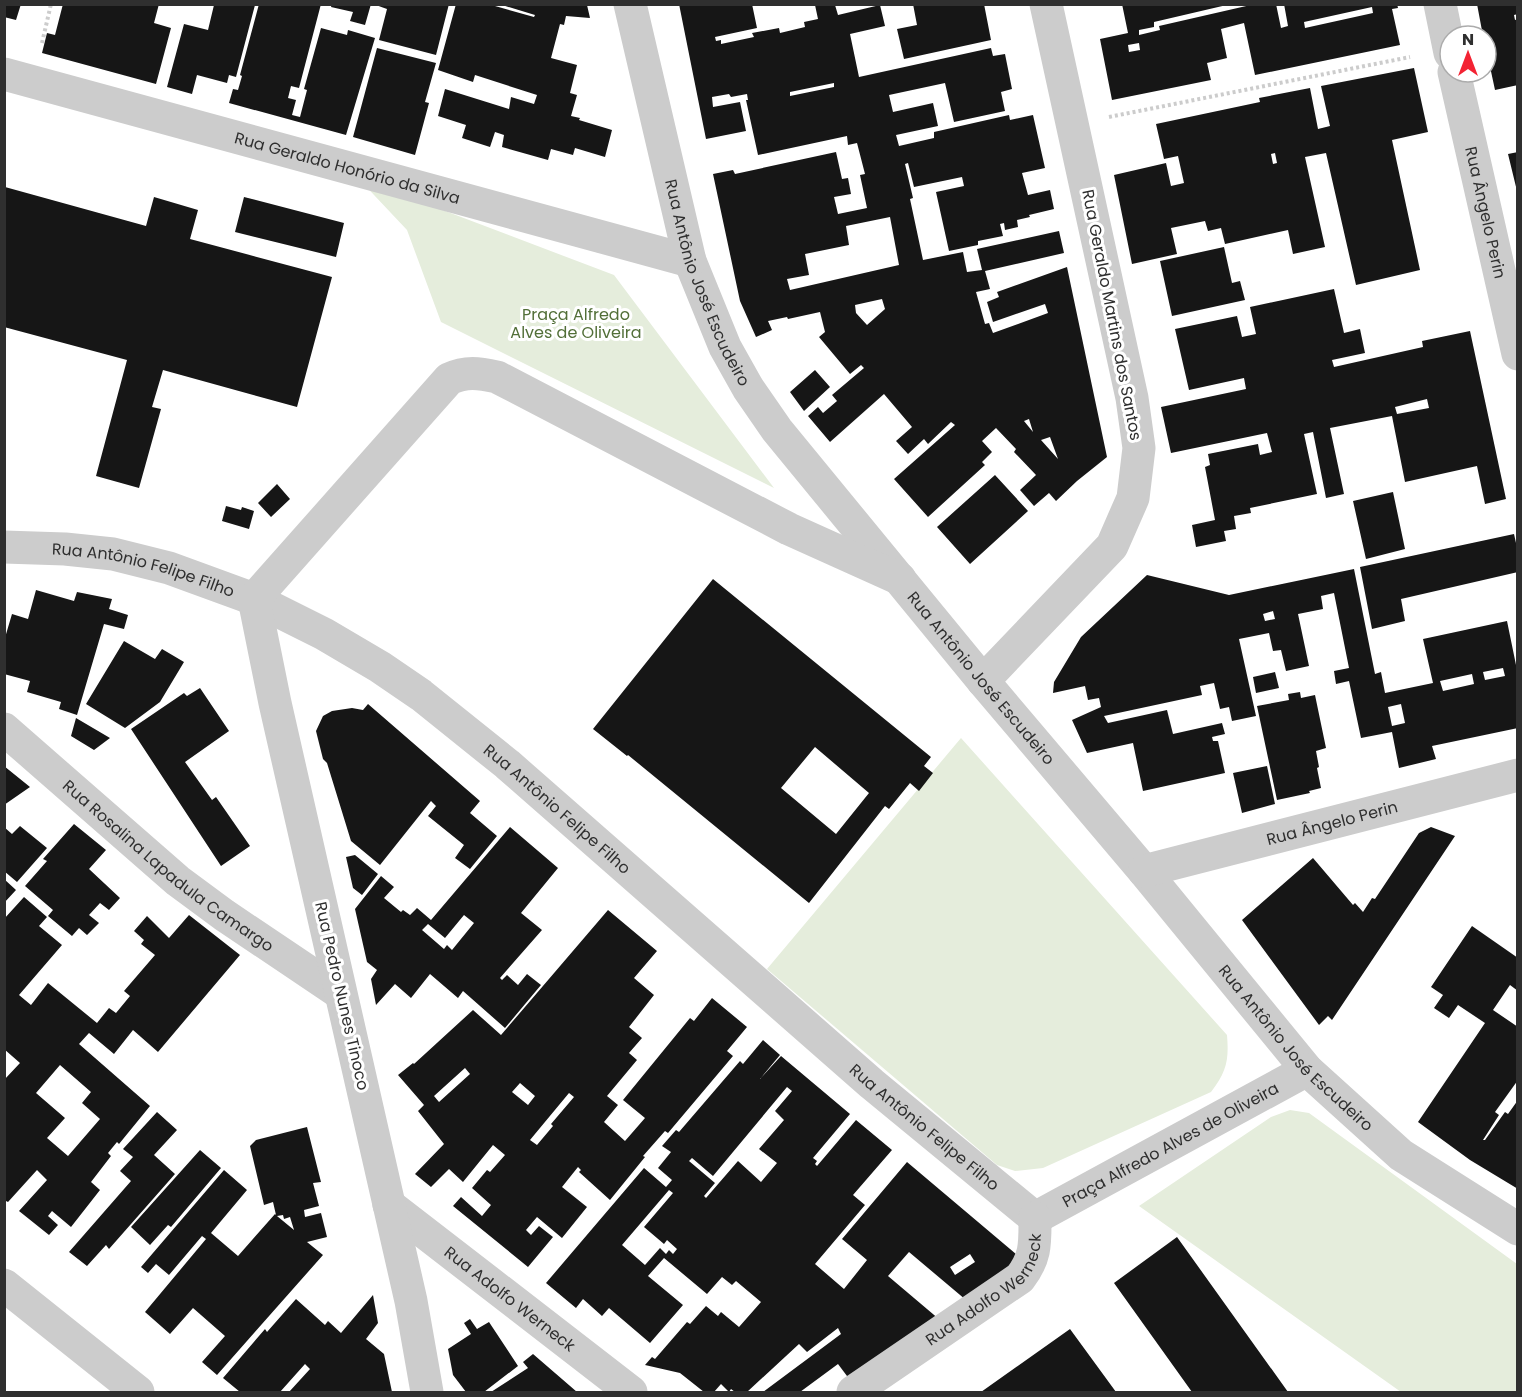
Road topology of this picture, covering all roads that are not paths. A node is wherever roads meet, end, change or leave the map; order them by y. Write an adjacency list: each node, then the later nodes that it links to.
1 (630, 4): 7 (street, Rua Antônio José Escudeiro)
2 (1046, 4): 12 (street, Rua Geraldo Martins dos Santos)
3 (1440, 4): 4 (street)
4 (1444, 24)
5 (4, 74): 7 (street, Rua Geraldo Honório da Silva)
6 (1457, 84): 8 (street, Rua Ângelo Perin)
7 (690, 261): 10 (street, Rua Antônio José Escudeiro)
8 (1518, 354)
9 (4, 548): 11 (street, Rua Antônio Felipe Filho)
10 (900, 579): 11 (street); 12 (street, Rua Antônio José Escudeiro)
11 (254, 599): 16 (street, Rua Pedro Nunes Tinoco); 19 (street, Rua Antônio Felipe Filho)
12 (983, 681): 15 (street, Rua Antônio José Escudeiro)
13 (4, 729): 16 (street, Rua Rosalina Lapadula Camargo)
14 (1518, 775): 15 (street, Rua Ângelo Perin)
15 (1144, 870): 17 (street, Rua Antônio José Escudeiro)
16 (340, 993): 18 (street, Rua Pedro Nunes Tinoco)
17 (1307, 1070): 19 (street, Praça Alfredo Alves de Oliveira); 20 (street, Rua Antônio José Escudeiro)
18 (389, 1204): 23 (street, Rua Pedro Nunes Tinoco); 24 (street, Rua Adolfo Werneck)
19 (1035, 1218): 25 (street, Rua Adolfo Werneck)
20 (1518, 1230)
21 (4, 1286): 22 (street)
22 (138, 1392)
23 (427, 1392)
24 (631, 1392)
25 (853, 1392)

